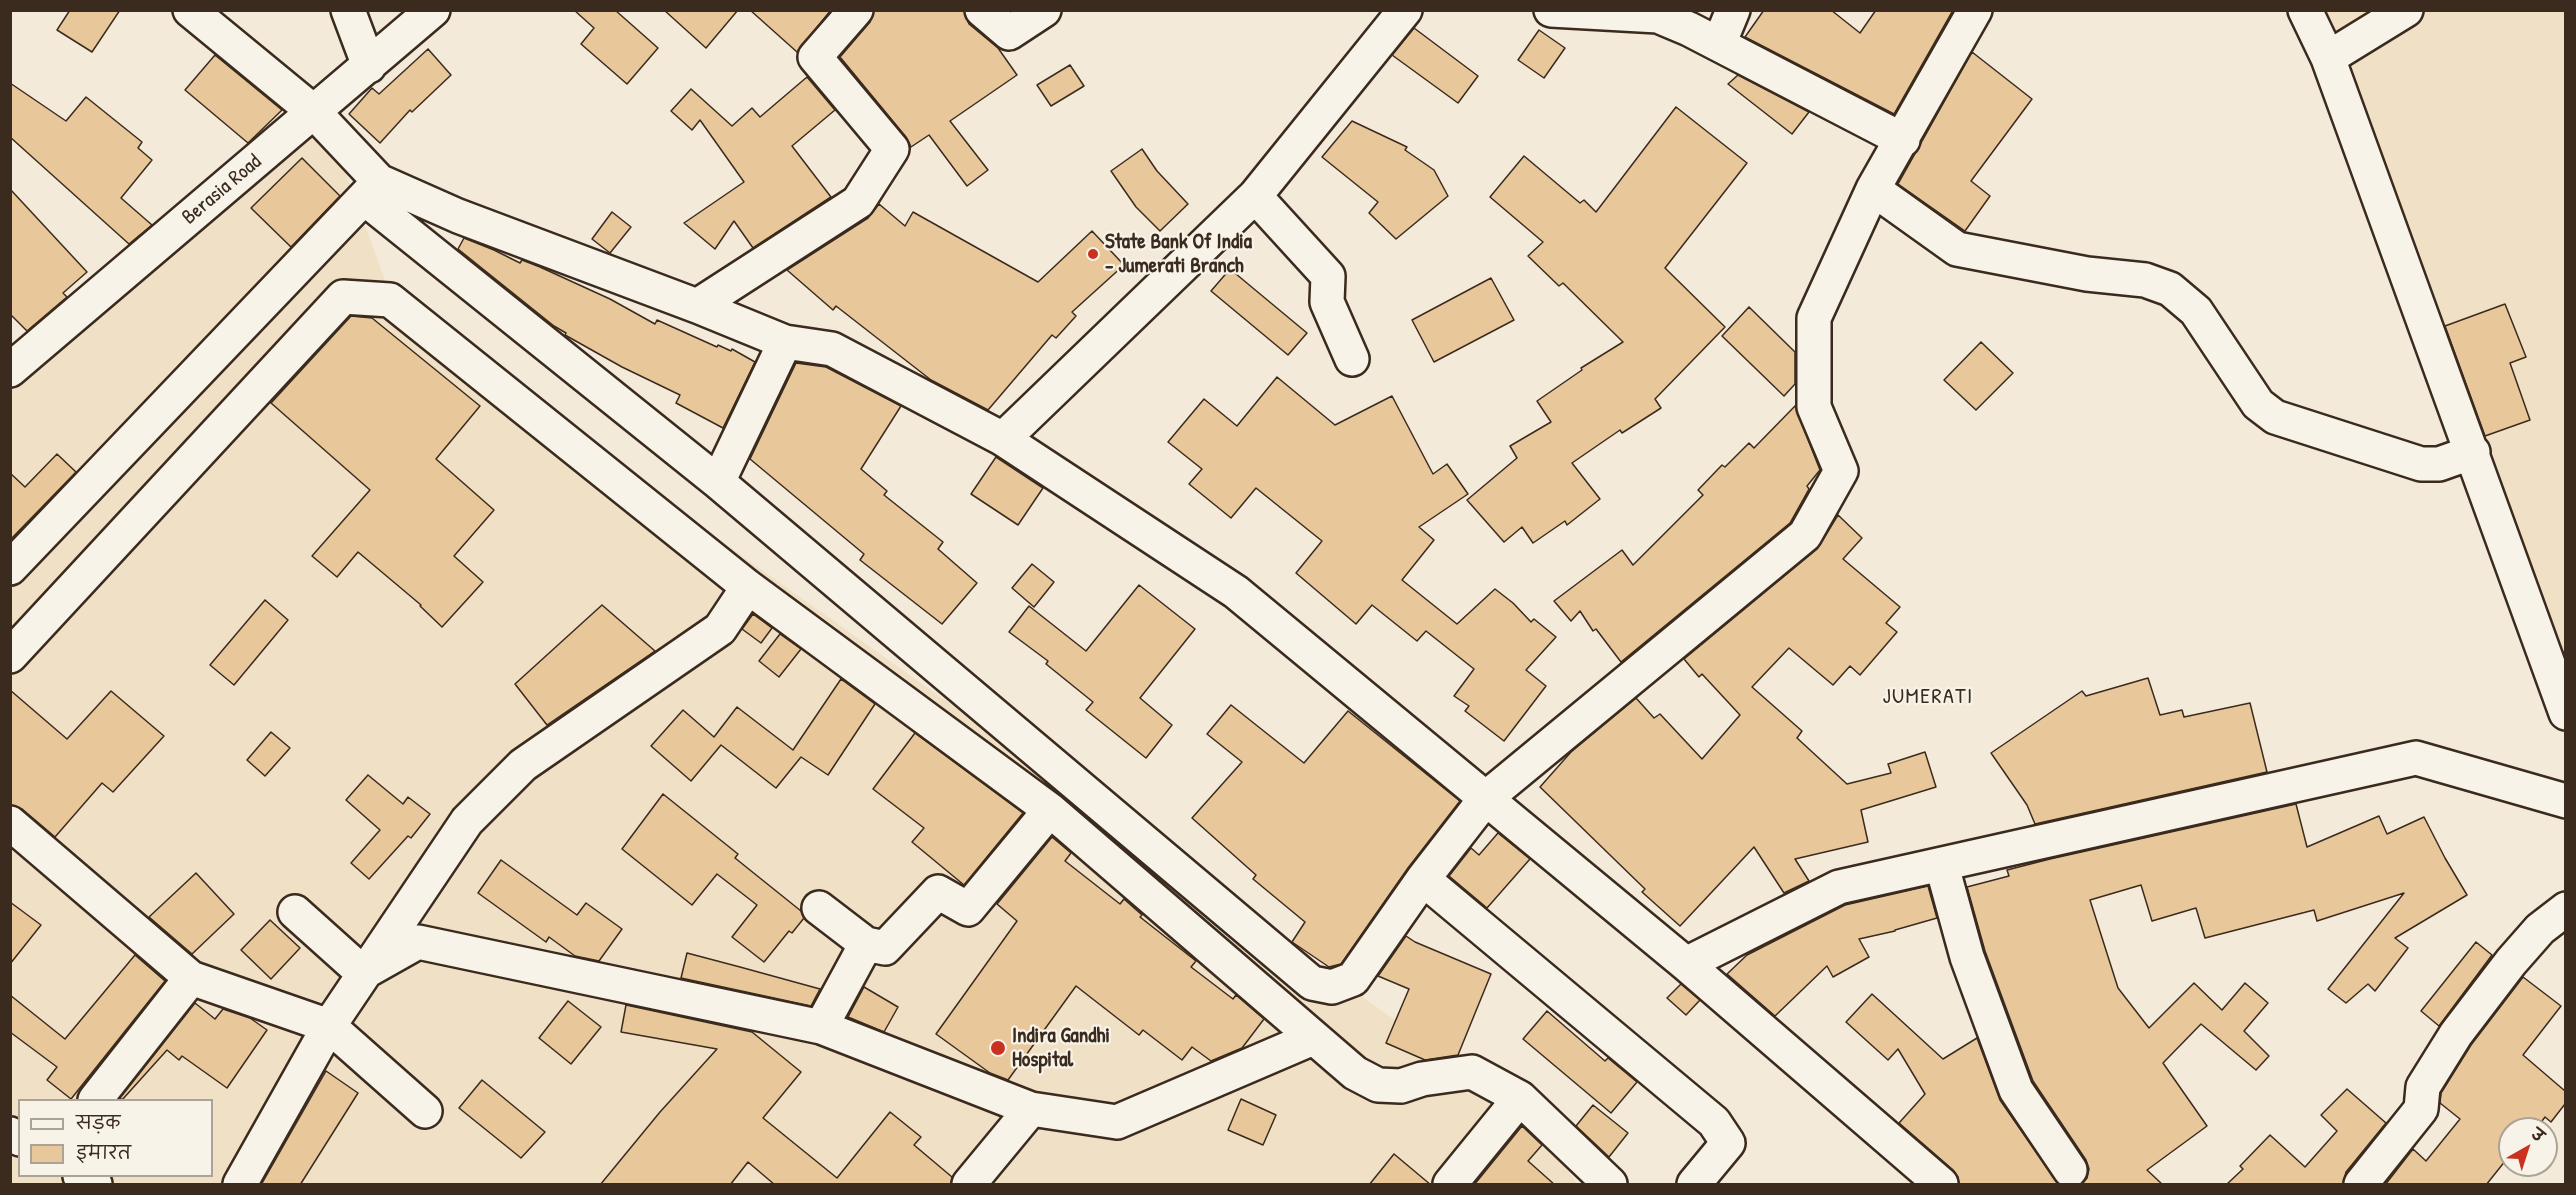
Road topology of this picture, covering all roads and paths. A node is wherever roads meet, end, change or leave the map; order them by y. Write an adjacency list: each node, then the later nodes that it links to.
1 (190, 10): 16 (street)
2 (348, 10): 15 (street)
3 (434, 10): 15 (street, Berasia Road)
4 (856, 10): 21 (street)
5 (982, 10): 6 (street)
6 (1044, 10)
7 (1551, 10): 13 (street)
8 (1733, 10): 13 (street)
9 (1975, 10): 17 (street)
10 (2305, 10): 14 (street)
11 (2406, 10): 14 (street)
12 (1402, 12): 20 (street)
13 (1719, 44): 17 (street)
14 (2328, 58): 26 (street)
15 (369, 66): 16 (street, Berasia Road)
16 (314, 112): 18 (street); 24 (street, Berasia Road)
17 (1903, 140): 19 (street)
18 (372, 189): 21 (street); 27 (street); 28 (street)
19 (1873, 189): 26 (street); 32 (street)
20 (1255, 196): 23 (street); 25 (street)
21 (697, 306): 22 (street)
22 (785, 342): 25 (street); 27 (street)
23 (1352, 359)
24 (10, 370)
25 (1003, 439): 32 (street)
26 (2473, 452): 31 (street)
27 (718, 482): 37 (street)
28 (10, 568)
29 (748, 587): 30 (street); 34 (street); 43 (street)
30 (10, 656)
31 (2565, 713)
32 (1486, 798): 37 (street); 42 (street)
33 (2565, 801): 36 (street)
34 (1050, 810): 41 (street); 47 (street)
35 (10, 823): 44 (street)
36 (1942, 866): 42 (street); 52 (street)
37 (1423, 879): 59 (street)
38 (819, 908): 41 (street)
39 (2565, 909): 61 (street)
40 (295, 912): 43 (street)
41 (866, 944): 46 (street)
42 (1686, 964): 60 (street)
43 (363, 973): 45 (street); 46 (street)
44 (191, 978): 45 (street); 49 (street)
45 (329, 1026): 51 (street); 55 (street)
46 (821, 1027): 50 (street)
47 (1313, 1038): 48 (street); 50 (street)
48 (1520, 1098): 57 (street); 58 (street)
49 (97, 1099)
50 (1031, 1109): 56 (street)
51 (424, 1111)
52 (2070, 1170)
53 (82, 1177): 54 (street)
54 (95, 1185)
55 (240, 1185)
56 (969, 1185)
57 (1450, 1185)
58 (1610, 1185)
59 (1694, 1185)
60 (1941, 1185)
61 (2361, 1185)

